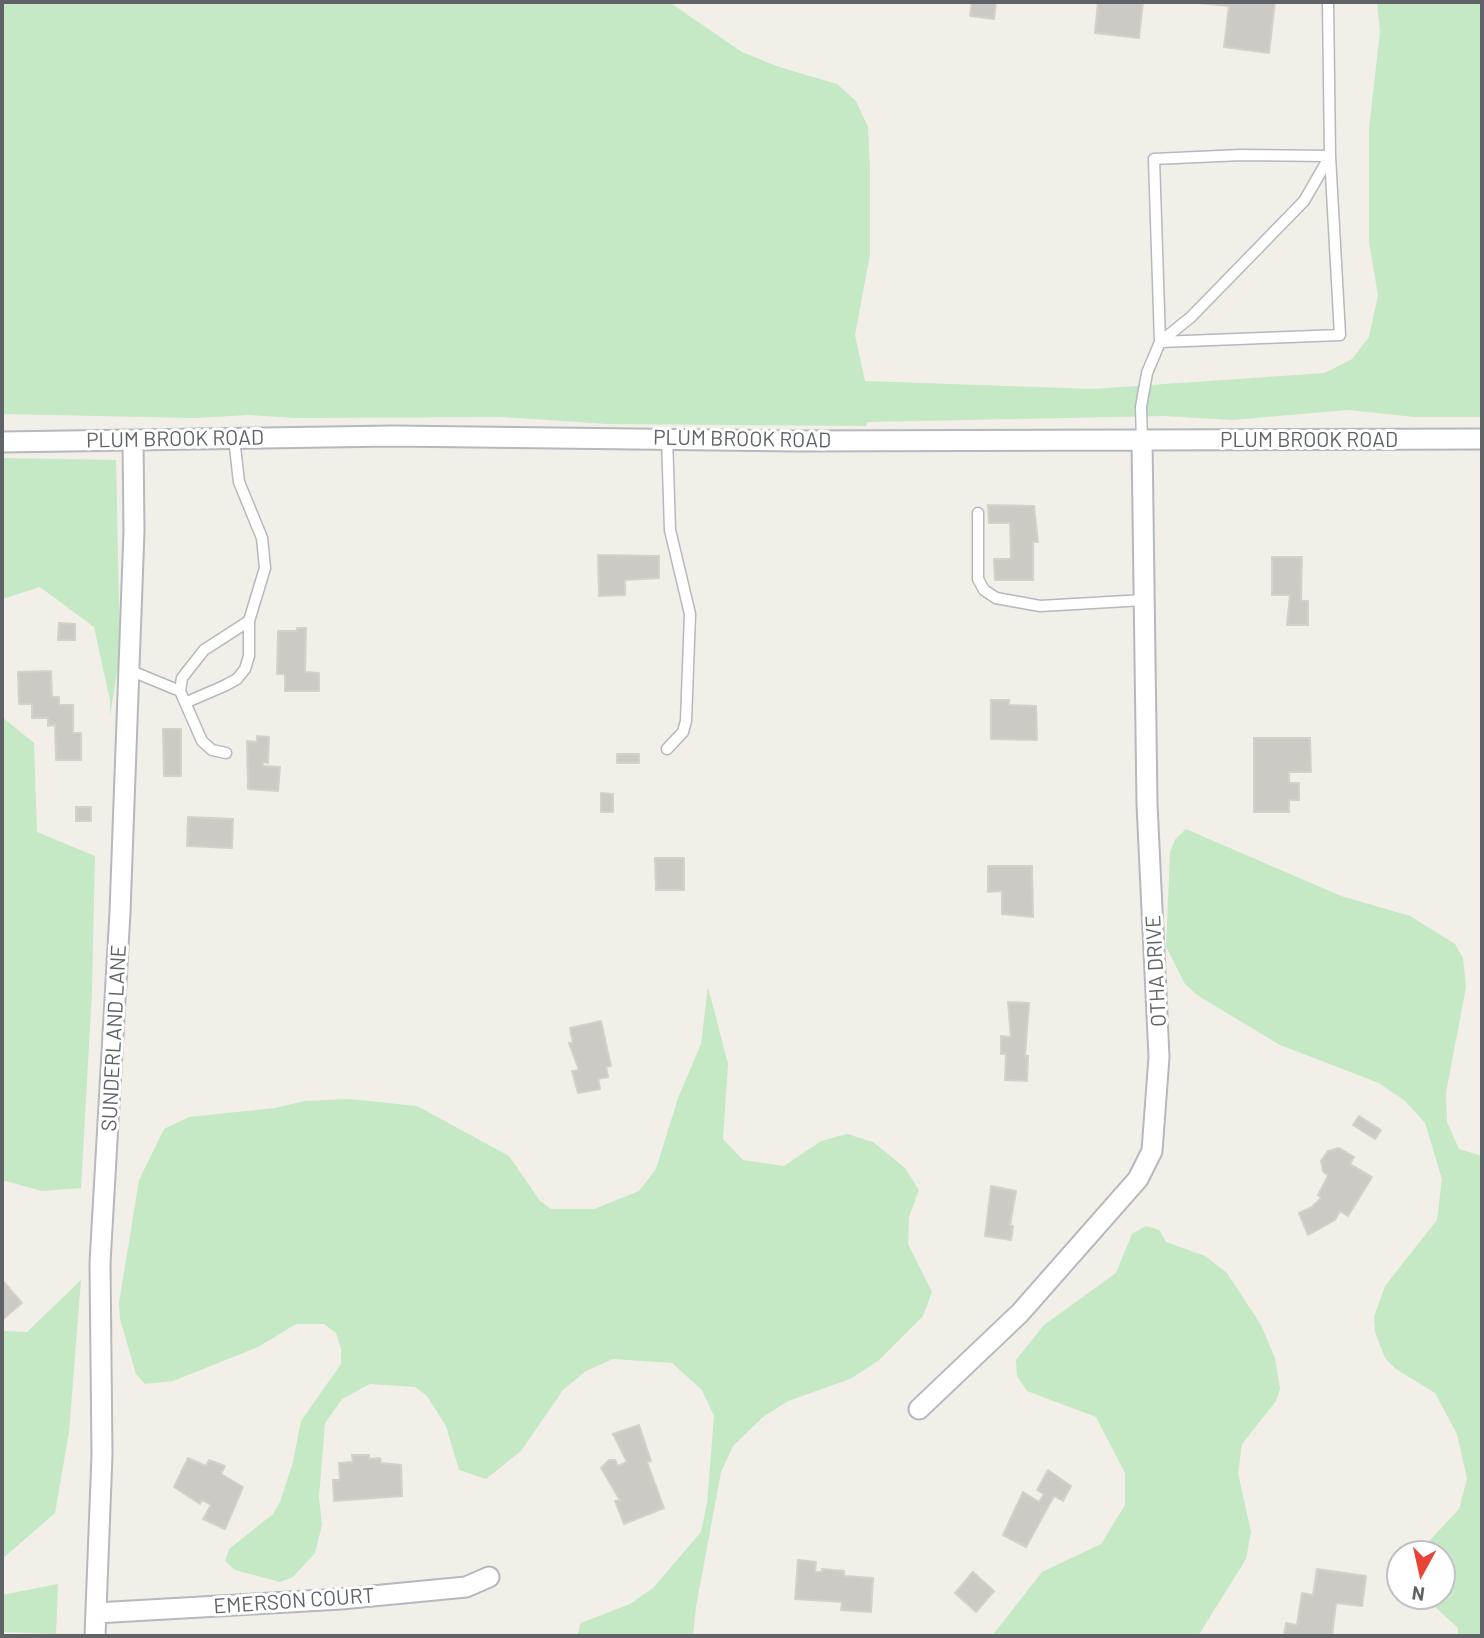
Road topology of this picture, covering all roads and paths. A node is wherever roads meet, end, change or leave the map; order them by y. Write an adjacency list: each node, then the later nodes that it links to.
1 (1328, 2): 2 (lane)
2 (1330, 156): 3 (lane); 3 (lane); 3 (lane)
3 (1160, 342): 8 (lane)
4 (667, 437): 5 (street, PLUM BROOK ROAD); 8 (street, PLUM BROOK ROAD); 16 (lane)
5 (234, 438): 6 (street, PLUM BROOK ROAD); 12 (lane)
6 (133, 439): 9 (street, PLUM BROOK ROAD); 13 (street, SUNDERLAND LANE)
7 (1482, 439): 8 (street, PLUM BROOK ROAD)
8 (1142, 440): 11 (street, OTHA DRIVE)
9 (2, 442)
10 (978, 513): 11 (lane)
11 (1144, 600): 18 (street, OTHA DRIVE)
12 (249, 621): 14 (lane); 15 (lane)
13 (129, 670): 14 (lane); 20 (street, SUNDERLAND LANE)
14 (180, 691): 15 (lane)
15 (187, 702): 17 (lane)
16 (667, 749)
17 (226, 753)
18 (919, 1409)
19 (489, 1577): 20 (street, EMERSON COURT)
20 (96, 1614): 21 (street, SUNDERLAND LANE)
21 (95, 1636)

